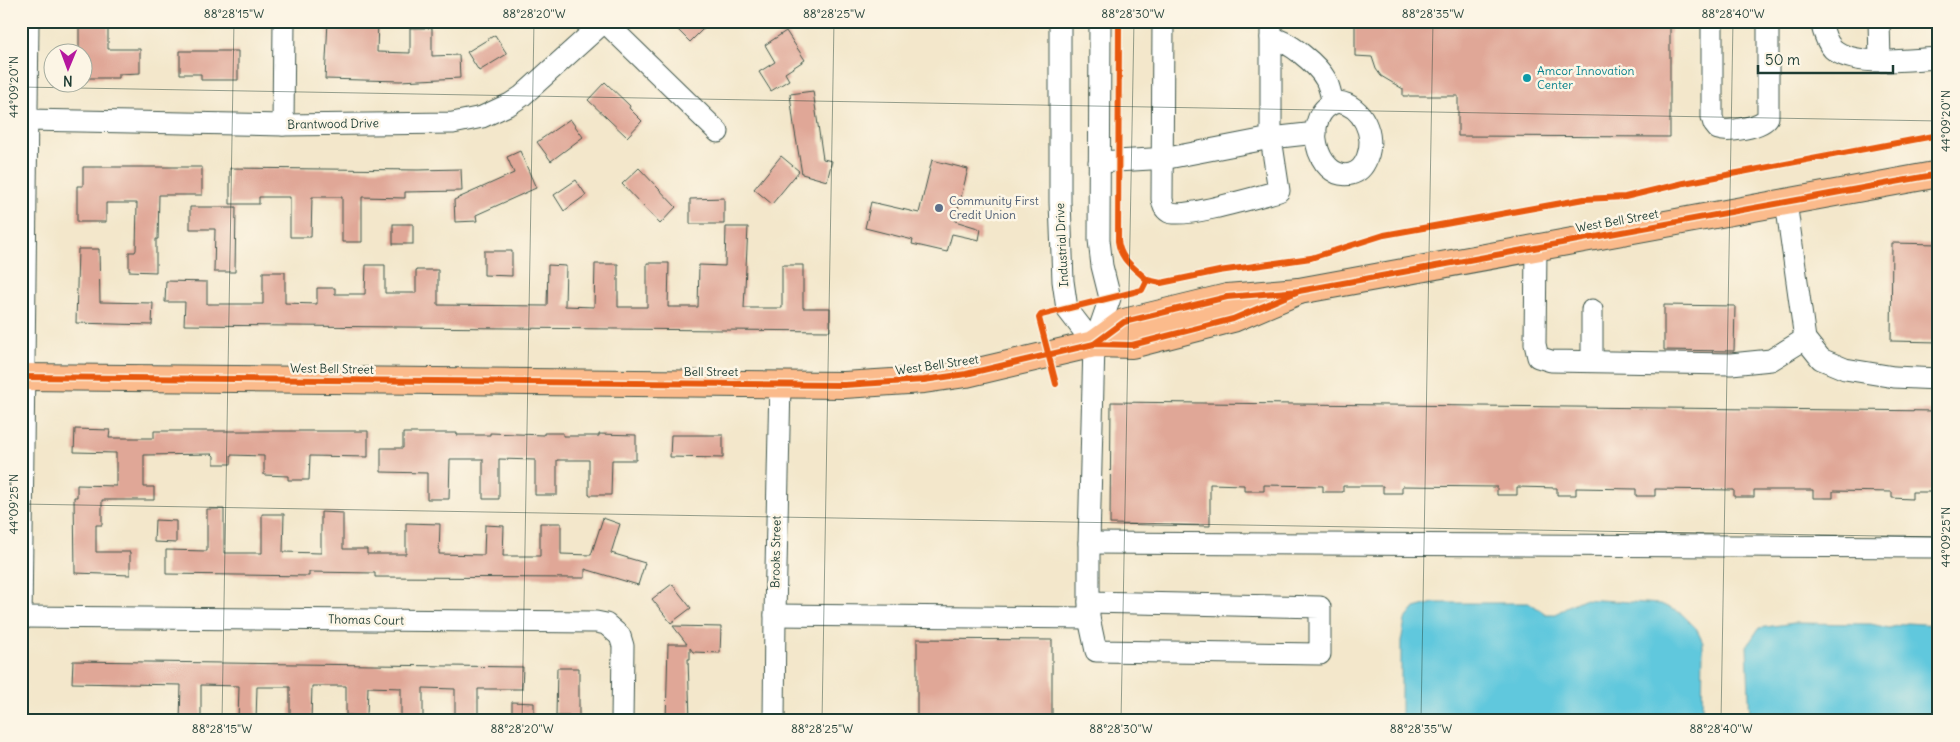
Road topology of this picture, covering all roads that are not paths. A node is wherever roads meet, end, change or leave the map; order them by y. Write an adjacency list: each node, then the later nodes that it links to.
1 (28, 21): 15 (street)
2 (284, 21): 16 (street)
3 (605, 21): 16 (street, Brantwood Drive); 17 (street, Brantwood Drive)
4 (1060, 21): 27 (street, Industrial Drive)
5 (1100, 21): 21 (street)
6 (1163, 21): 20 (street)
7 (1712, 21): 8 (street)
8 (1768, 21)
9 (1821, 21): 13 (street)
10 (1879, 21): 13 (street)
11 (1271, 30): 14 (street); 19 (street)
12 (1939, 58): 13 (street)
13 (1880, 60)
14 (1333, 103): 18 (street); 18 (street)
15 (27, 120): 16 (street, Brantwood Drive); 29 (street)
16 (283, 125)
17 (718, 132)
18 (1316, 134): 19 (street)
19 (1271, 138): 20 (street); 20 (street)
20 (1162, 159): 21 (street)
21 (1099, 162): 27 (street)
22 (1939, 174): 23 (main road, West Bell Street)
23 (1786, 202): 24 (main road, West Bell Street); 26 (street)
24 (1536, 247): 27 (main road, West Bell Street); 28 (street)
25 (1592, 310): 28 (street)
26 (1804, 339): 28 (street); 30 (street)
27 (1094, 344): 32 (main road, West Bell Street); 33 (street)
28 (1592, 361)
29 (22, 377): 31 (main road, West Bell Street); 37 (street)
30 (1939, 379)
31 (642, 383): 32 (main road, Bell Street)
32 (780, 383): 36 (street, Brooks Street)
33 (1089, 543): 34 (street); 35 (street)
34 (1939, 547)
35 (1089, 610): 35 (street); 36 (street)
36 (775, 615): 40 (street, Brooks Street)
37 (21, 617): 38 (street); 39 (street, Thomas Court)
38 (21, 622)
39 (622, 721)
40 (774, 721)

